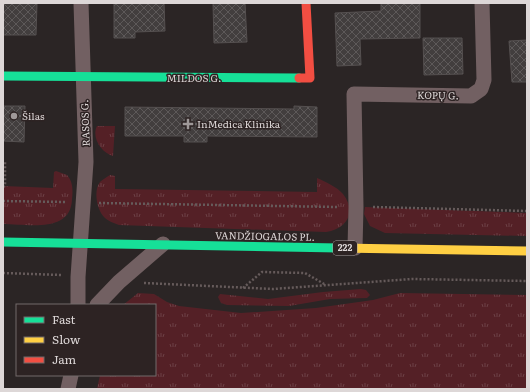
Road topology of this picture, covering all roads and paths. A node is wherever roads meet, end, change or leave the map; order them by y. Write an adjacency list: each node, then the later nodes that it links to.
1 (81, 3): 5 (street, RASOS G.)
2 (306, 3): 5 (main road, MILDOS G.)
3 (482, 3): 10 (street, KOPŲ G.)
4 (3, 76): 5 (main road, MILDOS G.)
5 (83, 78): 9 (street, RASOS G.)
6 (5, 162): 7 (path)
7 (3, 187)
8 (3, 201): 9 (path)
9 (84, 202): 10 (path); 13 (street, RASOS G.)
10 (356, 207): 11 (path); 15 (street)
11 (527, 211)
12 (3, 242): 13 (main road, VANDŽIOGALOS PL. / 222)
13 (82, 244): 14 (main road, VANDŽIOGALOS PL. / 222); 18 (street, RASOS G.)
14 (163, 244): 15 (main road, VANDŽIOGALOS PL. / 222); 20 (street)
15 (354, 248): 16 (main road, VANDŽIOGALOS PL. / 222)
16 (527, 251)
17 (3, 273): 18 (path)
18 (78, 277): 23 (street, RASOS G.)
19 (527, 281): 21 (path)
20 (119, 282): 22 (path); 24 (street)
21 (326, 285): 22 (path); 22 (path)
22 (243, 288)
23 (78, 304)
24 (98, 304)
25 (71, 376): 26 (street)
26 (68, 389)

